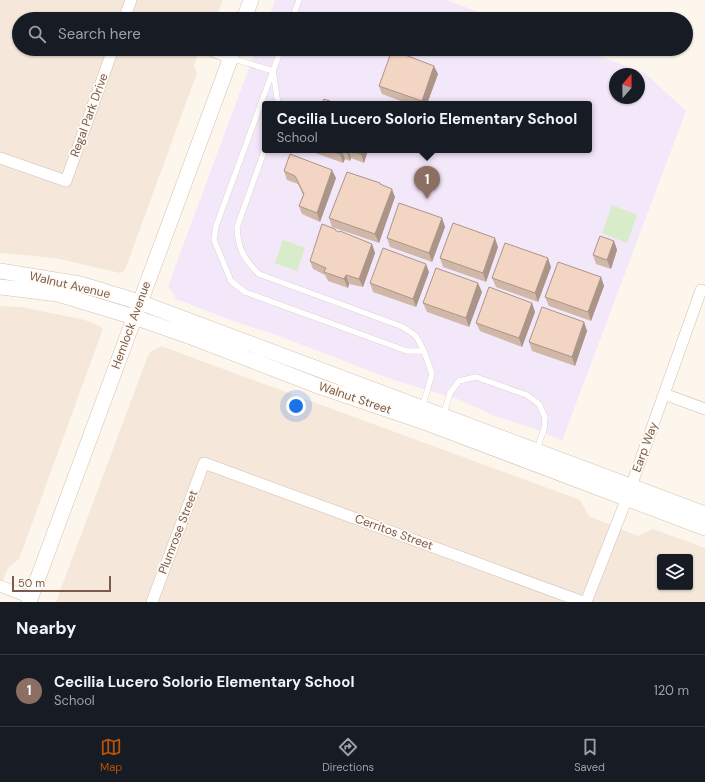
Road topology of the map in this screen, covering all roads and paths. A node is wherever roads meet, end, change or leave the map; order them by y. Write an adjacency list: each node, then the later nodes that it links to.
1 (131, 0): 4 (street)
2 (251, 0): 5 (street)
3 (299, 0): 6 (lane)
4 (127, 12)
5 (247, 12)
6 (295, 12)
7 (111, 56): 14 (street, Regal Park Drive)
8 (231, 56): 18 (street, Hemlock Avenue)
9 (239, 56): 11 (lane)
10 (278, 56): 11 (lane)
11 (273, 71): 12 (lane); 20 (lane)
12 (278, 101)
13 (264, 153): 20 (lane)
14 (0, 158)
15 (0, 271): 18 (street, Walnut Avenue)
16 (0, 287): 19 (street, Walnut Street)
17 (701, 290): 21 (street, Earp Way)
18 (139, 302): 19 (street, Hemlock Avenue); 23 (street, Walnut Street)
19 (134, 317): 23 (street, Walnut Street); 30 (street, Hemlock Avenue)
20 (424, 351): 23 (lane)
21 (664, 394): 22 (street); 26 (street, Earp Way)
22 (705, 409)
23 (430, 415): 24 (street, Walnut Street); 24 (lane); 26 (street, Walnut Street)
24 (536, 452): 26 (street, Walnut Street)
25 (204, 463): 31 (street, Plumrose Street); 32 (street, Cerritos Street)
26 (629, 492): 27 (street, Walnut Street); 28 (street, Walnut Street); 32 (street, Earp Way)
27 (705, 514)
28 (705, 528)
29 (0, 586): 30 (street)
30 (30, 600)
31 (152, 602)
32 (584, 602)

